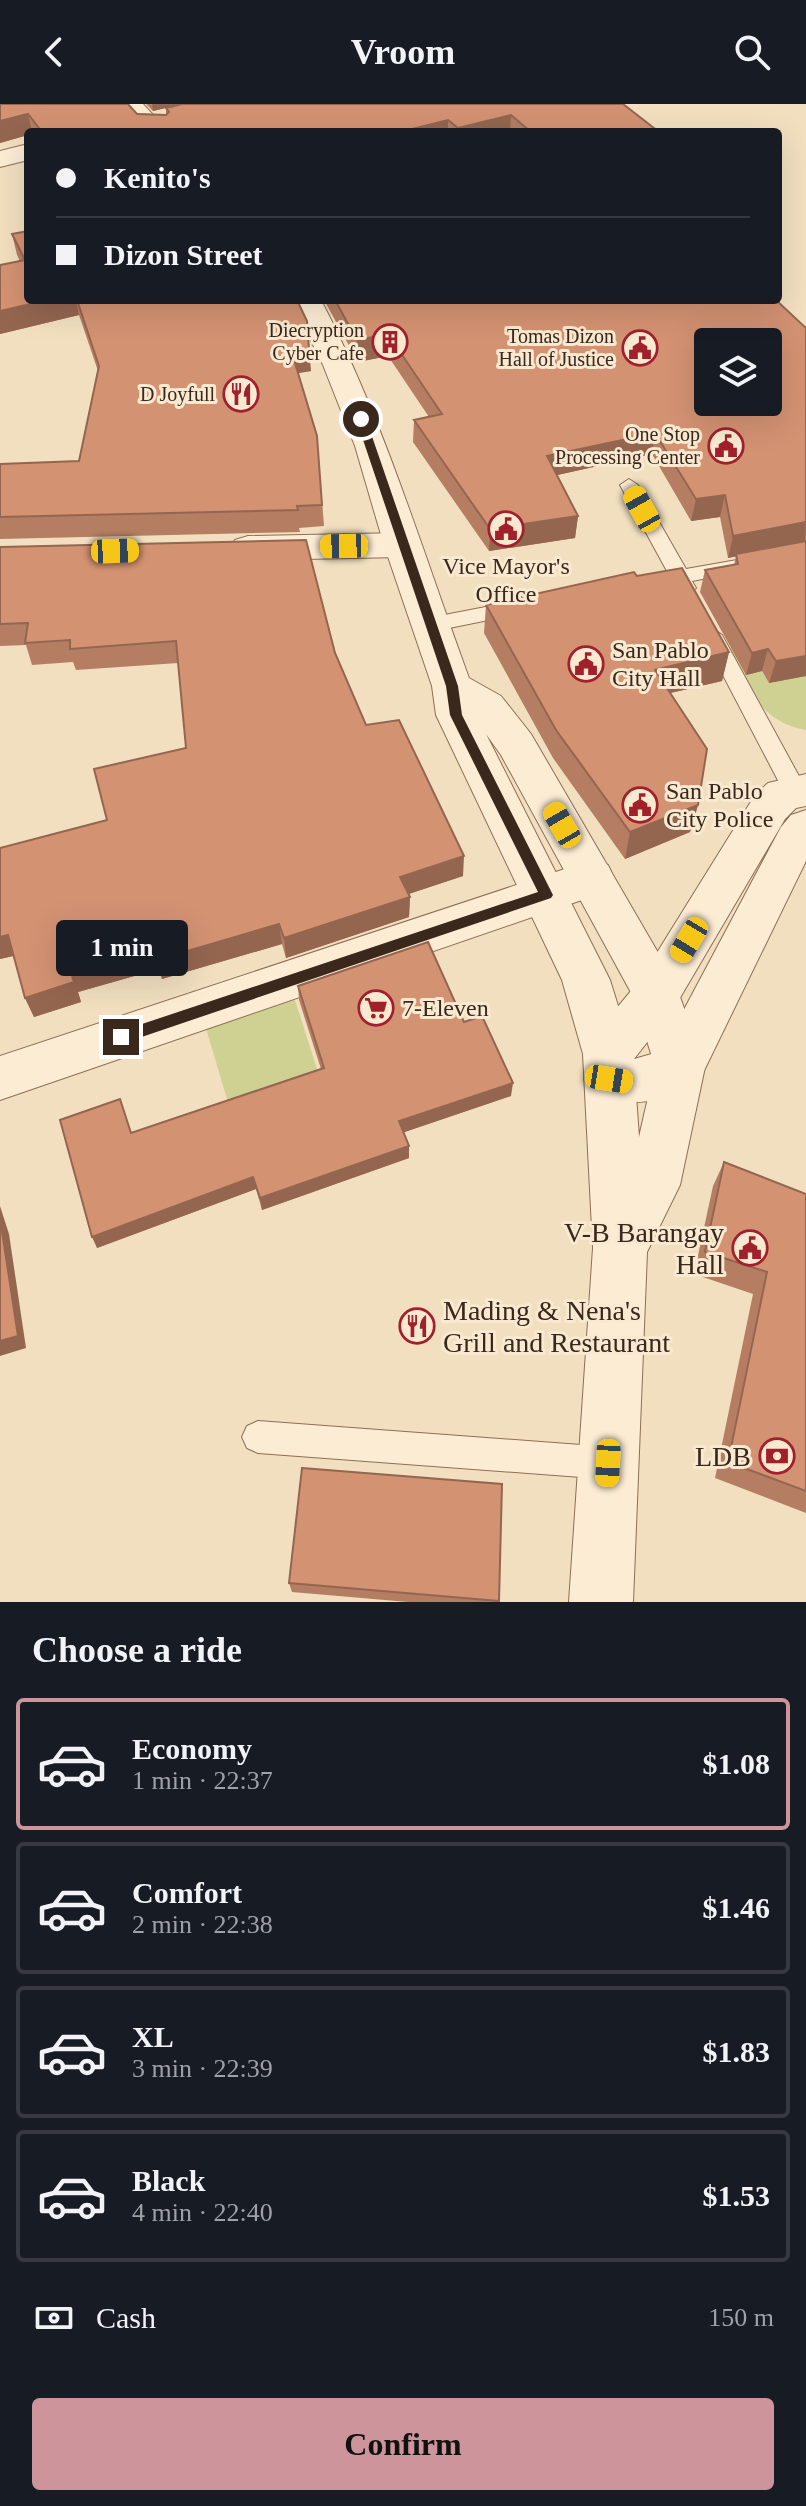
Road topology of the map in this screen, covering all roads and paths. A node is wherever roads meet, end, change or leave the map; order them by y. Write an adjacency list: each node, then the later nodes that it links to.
1 (24, 153): 2 (street)
2 (0, 159)
3 (308, 304): 5 (street)
4 (629, 485): 8 (lane)
5 (402, 545): 6 (street); 11 (street)
6 (220, 549)
7 (764, 561): 8 (lane)
8 (680, 578): 9 (lane); 13 (lane)
9 (633, 587)
10 (539, 604): 11 (lane)
11 (429, 625): 12 (street)
12 (452, 686): 14 (street); 15 (street)
13 (802, 802): 16 (street); 18 (street)
14 (592, 878): 15 (street); 16 (street)
15 (546, 895): 17 (street); 19 (street)
16 (657, 994): 17 (street); 18 (street)
17 (608, 1066): 18 (street); 20 (street)
18 (680, 1067): 20 (street)
19 (0, 1078)
20 (620, 1248): 22 (street)
21 (258, 1437): 22 (lane)
22 (608, 1463): 23 (street)
23 (601, 1602)

